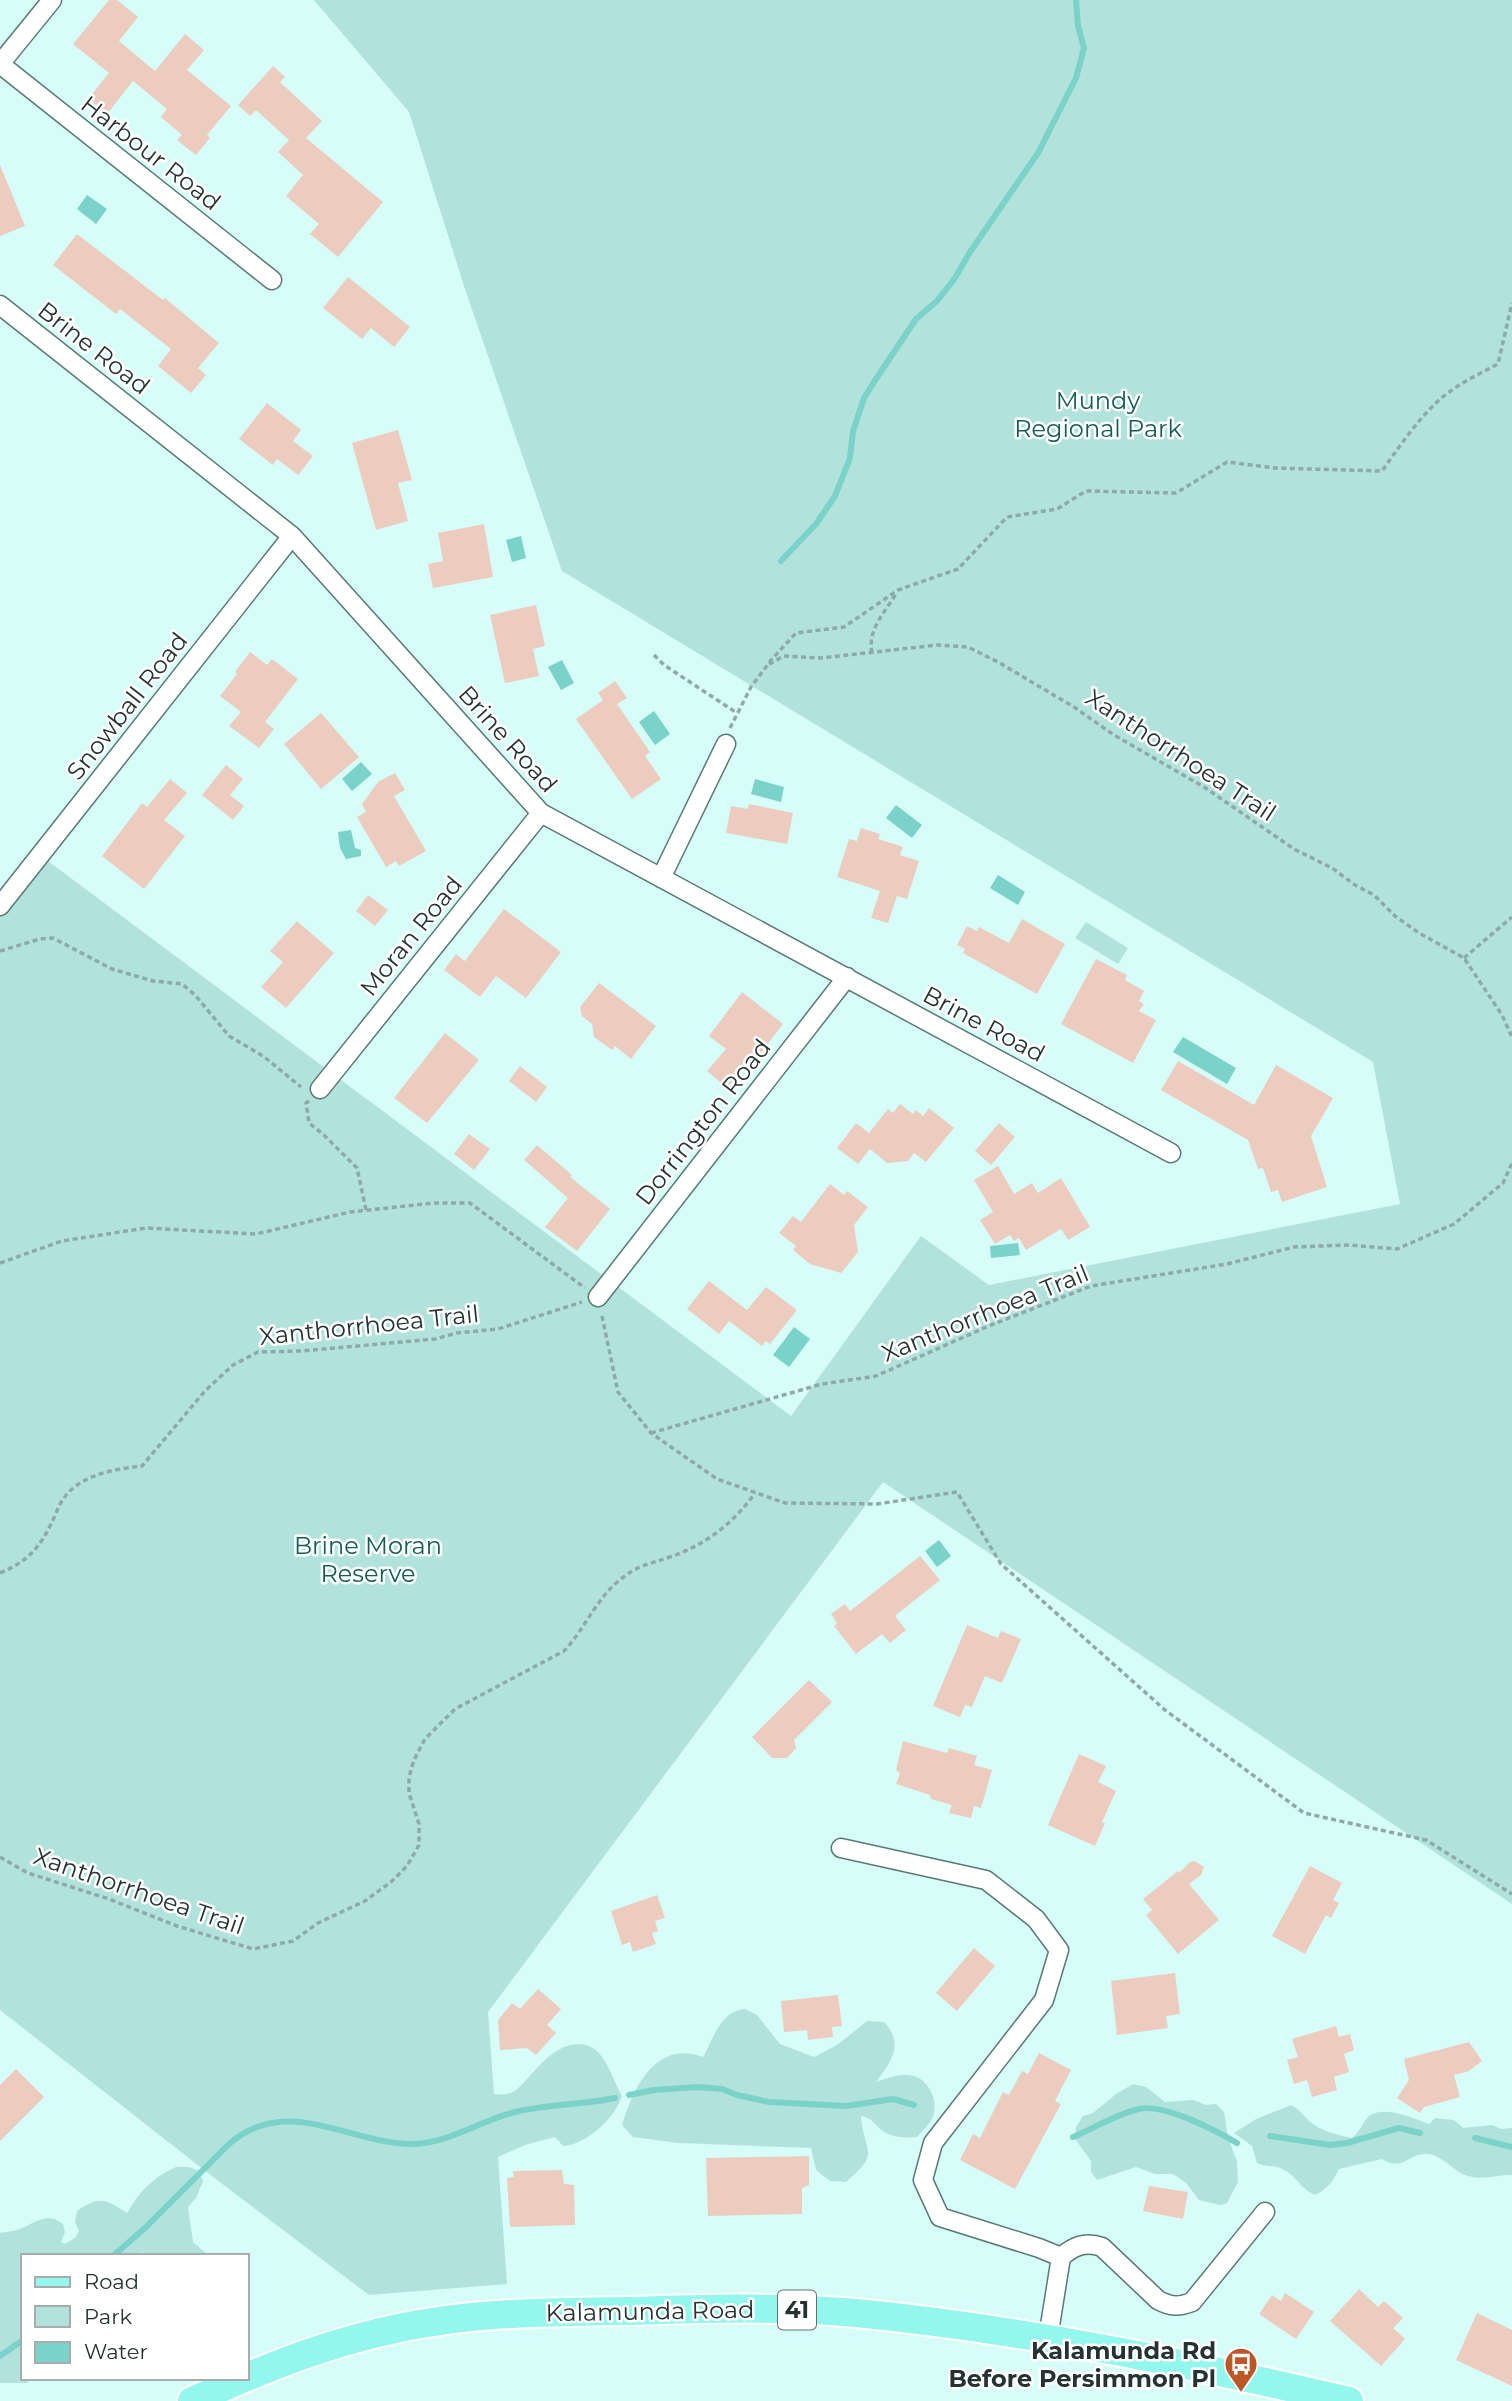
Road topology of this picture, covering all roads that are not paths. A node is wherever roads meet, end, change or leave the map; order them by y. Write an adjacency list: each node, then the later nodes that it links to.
1 (52, 0): 2 (street)
2 (0, 64): 3 (street, Harbour Road)
3 (272, 281)
4 (0, 305): 5 (street, Brine Road)
5 (292, 536): 7 (street, Brine Road); 9 (street, Snowball Road)
6 (726, 744): 8 (street)
7 (541, 813): 8 (street, Brine Road); 11 (street, Moran Road)
8 (661, 878): 10 (street, Brine Road)
9 (0, 906)
10 (847, 977): 12 (street, Brine Road); 13 (street, Dorrington Road)
11 (320, 1089)
12 (1171, 1153)
13 (598, 1297)
14 (841, 1848): 16 (street)
15 (1265, 2212): 16 (street)
16 (1061, 2257): 17 (street)
17 (1048, 2338): 18 (main road, Kalamunda Road / 41); 21 (main road, Kalamunda Road / 41)
18 (248, 2377)
19 (240, 2380): 20 (main road, Kalamunda Road / 41)
20 (191, 2401)
21 (1349, 2401)

